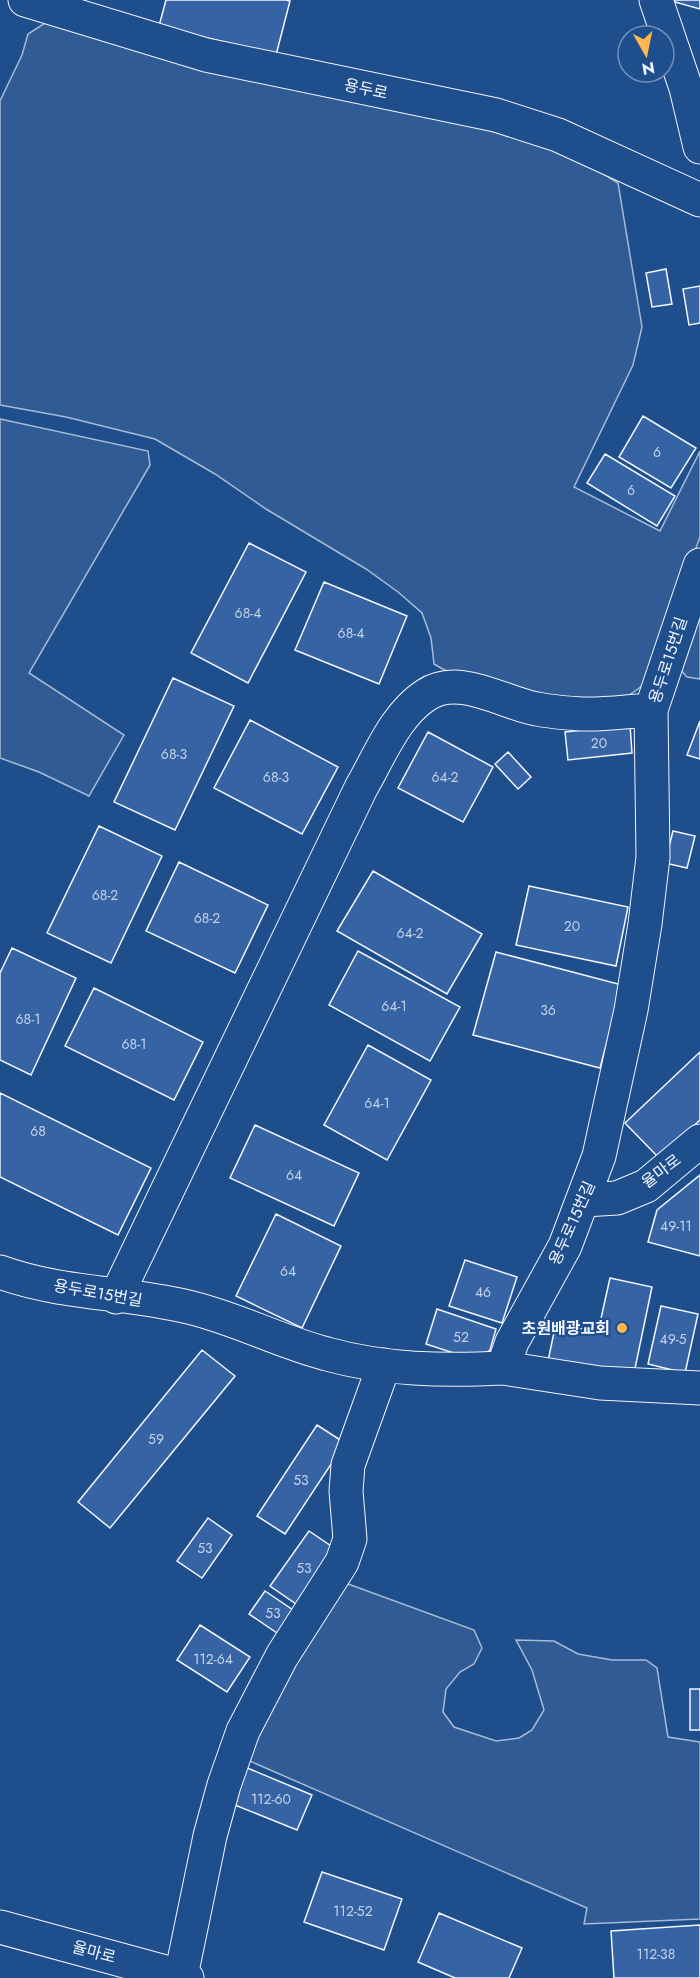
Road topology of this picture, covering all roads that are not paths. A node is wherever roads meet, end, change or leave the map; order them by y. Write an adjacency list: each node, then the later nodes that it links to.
1 (25, 0): 4 (street, 용두로)
2 (656, 0): 3 (street)
3 (700, 147)
4 (700, 200)
5 (700, 565): 6 (street, 용두로15번길)
6 (651, 710): 8 (street, 용두로15번길); 10 (street)
7 (700, 1141): 8 (street, 율마로)
8 (584, 1200): 12 (street, 용두로15번길)
9 (0, 1272): 10 (street, 용두로15번길)
10 (116, 1296): 11 (street, 용두로15번길)
11 (384, 1365): 12 (street, 용두로15번길); 15 (street)
12 (503, 1368): 13 (street)
13 (700, 1388)
14 (0, 1927): 15 (street, 율마로)
15 (184, 1977)

